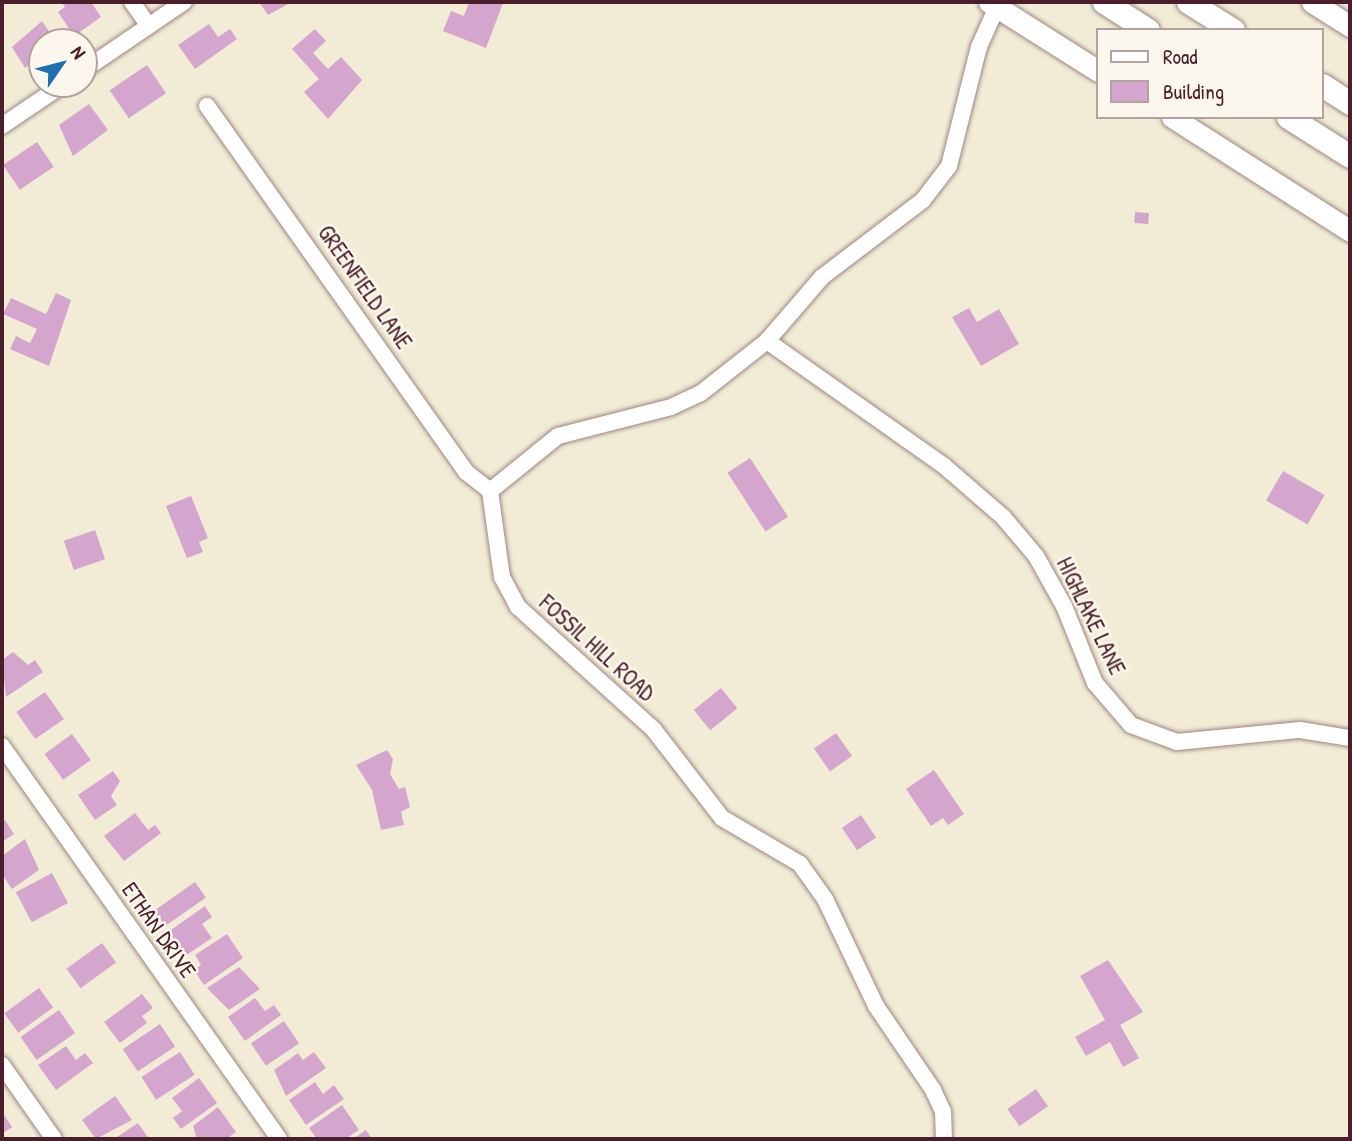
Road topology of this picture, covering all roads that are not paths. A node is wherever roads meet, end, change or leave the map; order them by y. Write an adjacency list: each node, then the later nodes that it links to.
1 (132, 2): 7 (street)
2 (184, 2): 7 (street)
3 (1104, 2): 9 (highway)
4 (1188, 2): 10 (highway)
5 (1312, 2): 8 (main road)
6 (995, 3): 12 (main road); 22 (street)
7 (149, 26): 11 (street)
8 (1350, 26)
9 (1145, 28)
10 (1230, 28)
11 (98, 61)
12 (1096, 70)
13 (1324, 86): 15 (highway)
14 (43, 98): 19 (street)
15 (1350, 103)
16 (207, 106): 23 (street, GREENFIELD LANE)
17 (1175, 119): 21 (main road)
18 (1291, 119): 20 (highway)
19 (2, 126)
20 (1350, 156)
21 (1350, 231)
22 (767, 341): 23 (street); 24 (street, HIGHLAKE LANE)
23 (490, 491): 29 (street, FOSSIL HILL ROAD)
24 (1350, 738)
25 (2, 746): 28 (street, ETHAN DRIVE)
26 (2, 1065): 27 (street)
27 (54, 1139)
28 (279, 1139)
29 (944, 1139)

